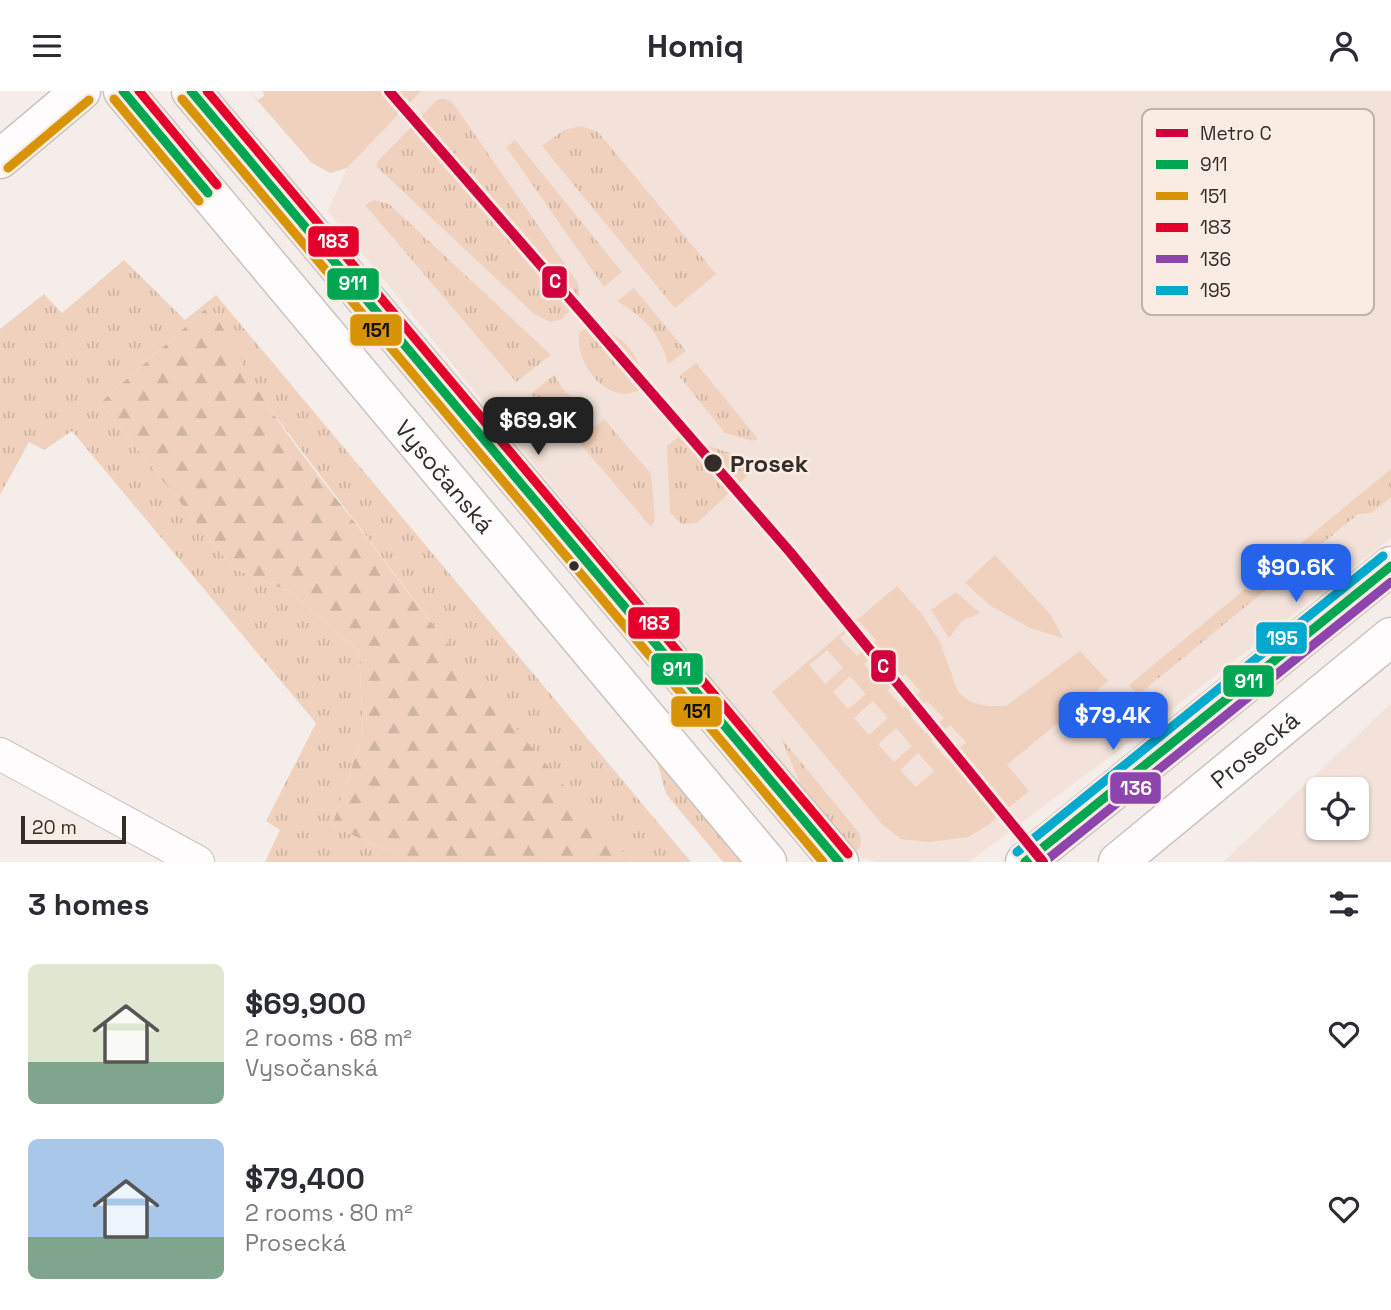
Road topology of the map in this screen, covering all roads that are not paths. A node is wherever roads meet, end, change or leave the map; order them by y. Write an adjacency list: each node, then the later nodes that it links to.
1 (81, 91): 4 (main road)
2 (123, 91): 9 (main road, Vysočanská)
3 (191, 91): 10 (main road)
4 (0, 159)
5 (1391, 566): 11 (main road)
6 (1391, 638): 12 (main road, Prosecká)
7 (0, 754): 8 (street)
8 (198, 862)
9 (767, 862)
10 (839, 862)
11 (1025, 862)
12 (1118, 862)

